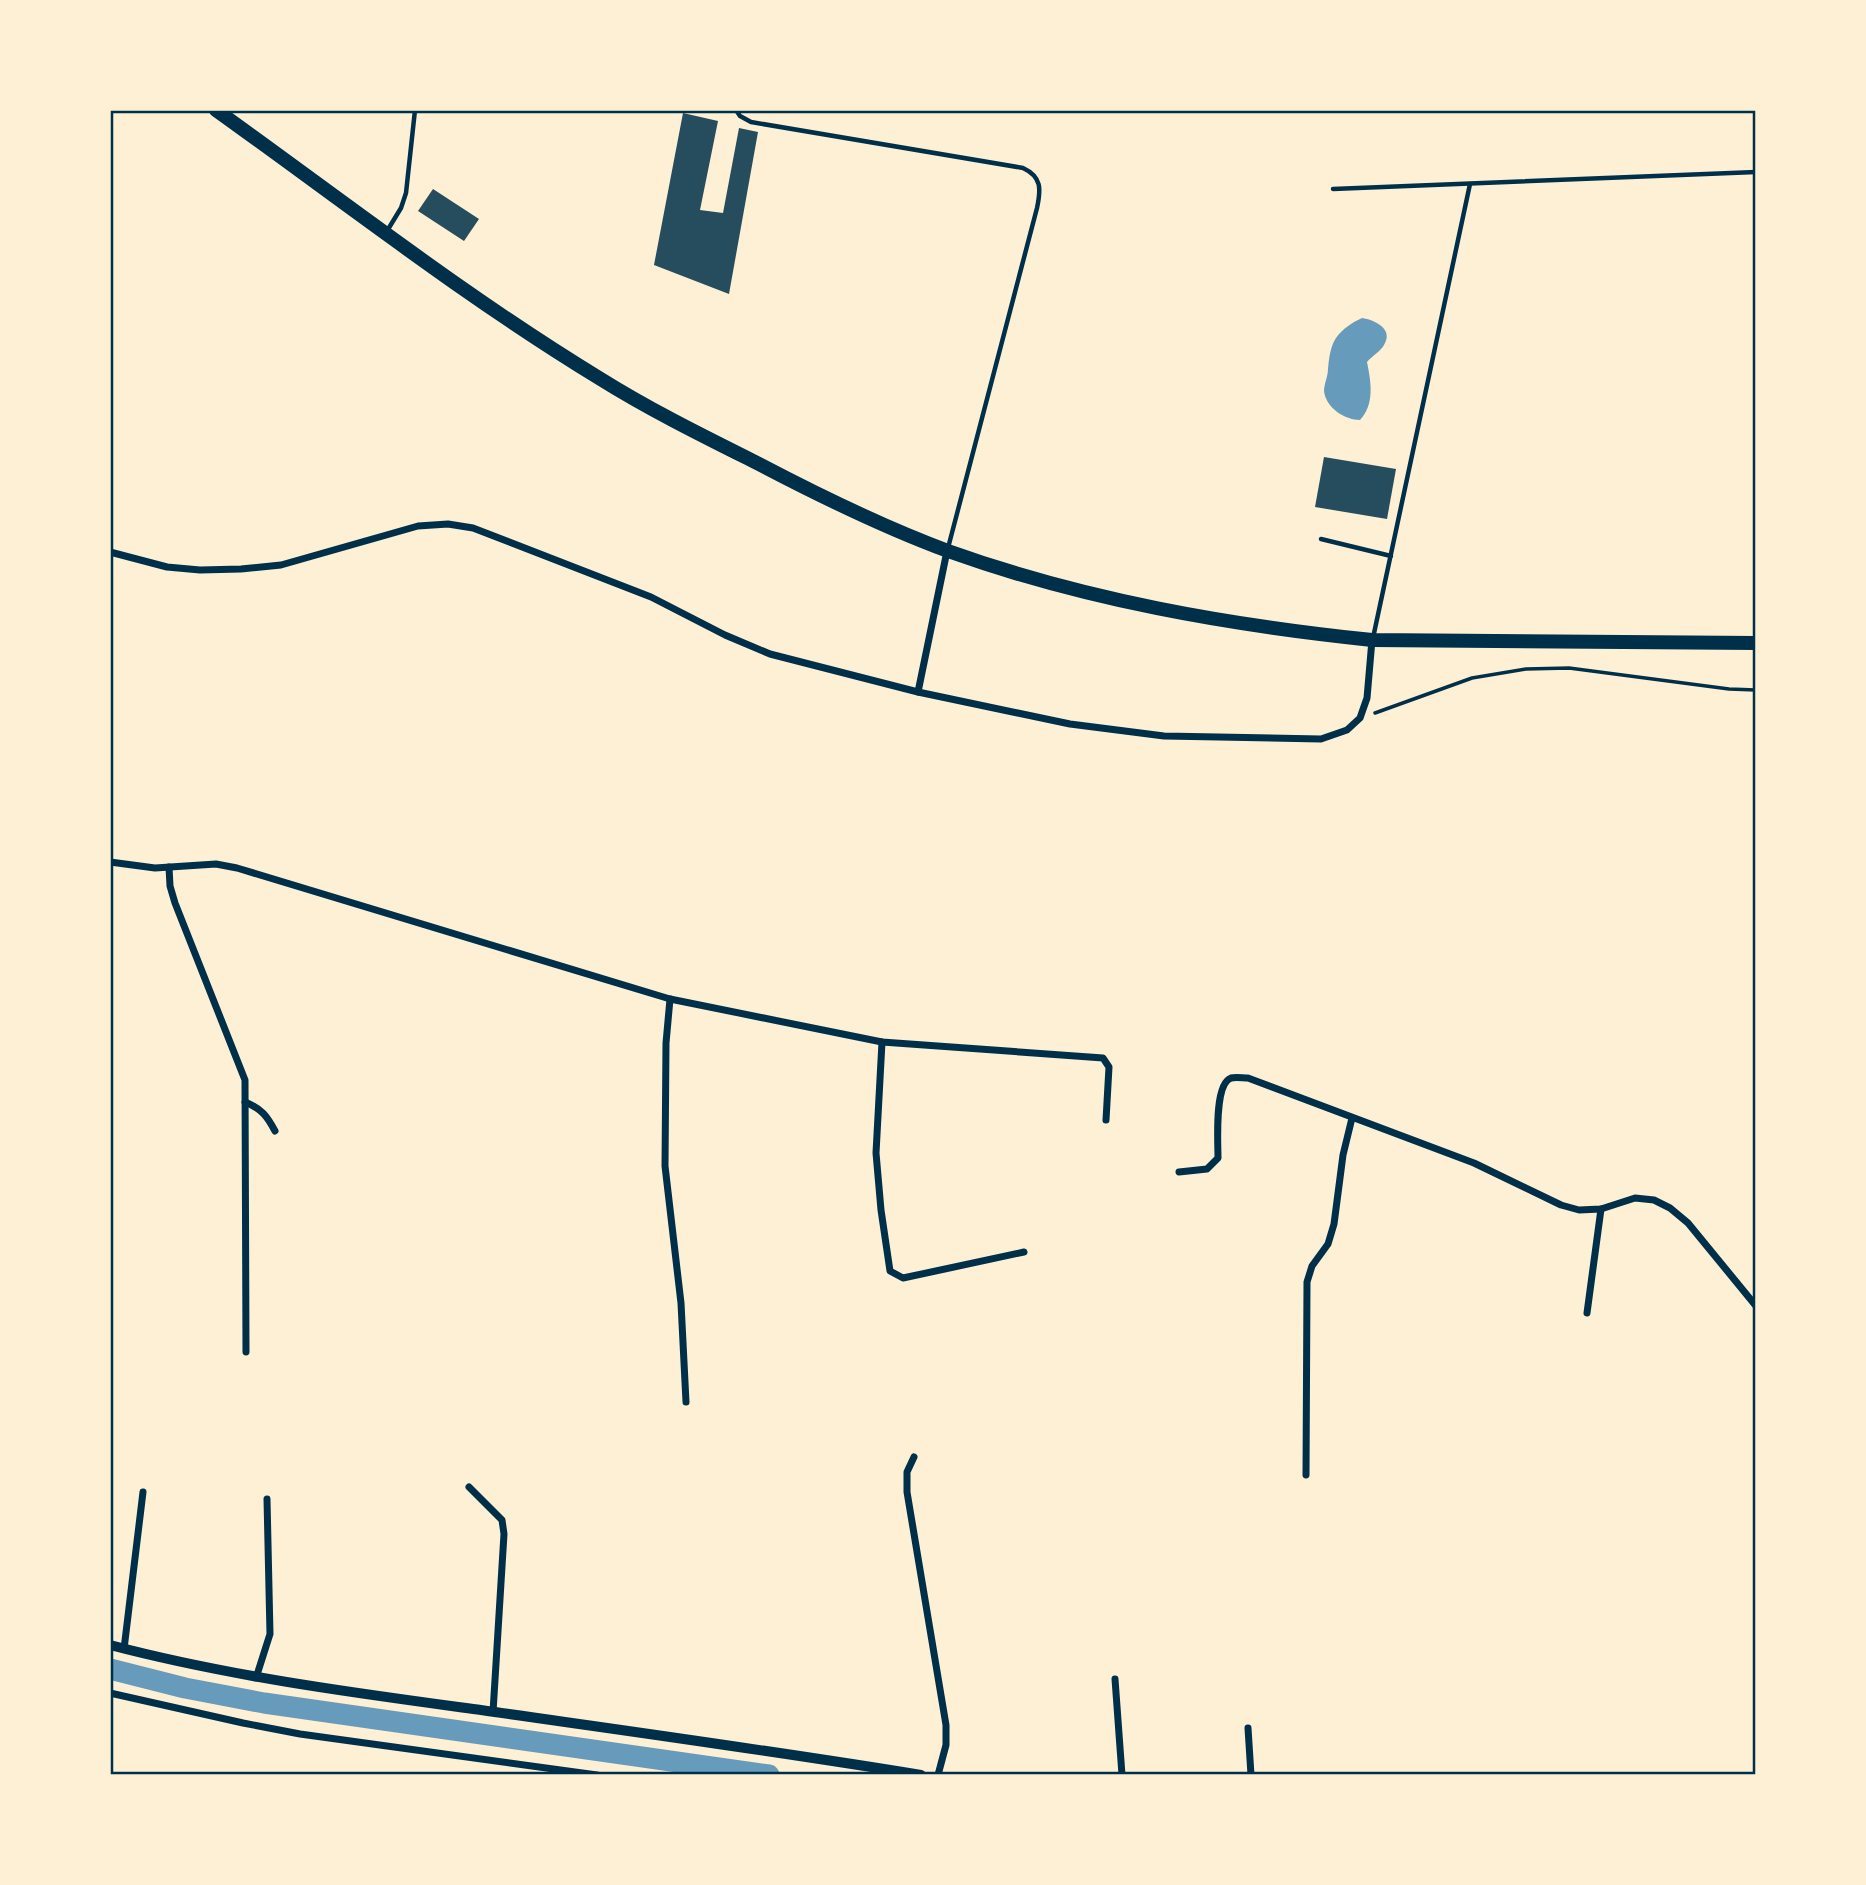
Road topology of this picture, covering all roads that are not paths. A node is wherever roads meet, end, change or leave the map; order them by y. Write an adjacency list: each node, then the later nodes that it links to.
1 (216, 110): 7 (main road)
2 (415, 110): 7 (lane)
3 (736, 110): 9 (lane)
4 (1756, 172): 5 (lane)
5 (1470, 184): 6 (lane); 11 (lane)
6 (1333, 188)
7 (386, 232): 9 (main road)
8 (1321, 539): 11 (lane)
9 (947, 551): 12 (main road); 14 (street)
10 (110, 552): 14 (street)
11 (1391, 556): 12 (lane)
12 (1373, 640): 13 (main road); 14 (street)
13 (1756, 643)
14 (918, 692)
15 (110, 862): 16 (street)
16 (169, 867): 17 (street); 19 (street)
17 (670, 999): 18 (street); 29 (street)
18 (883, 1042): 21 (street); 25 (street)
19 (245, 1102): 22 (street); 28 (street)
20 (1352, 1118): 23 (street); 24 (street); 31 (street)
21 (1106, 1120)
22 (275, 1131)
23 (1179, 1172)
24 (1601, 1209): 26 (street); 27 (street)
25 (1024, 1252)
26 (1756, 1306)
27 (1587, 1313)
28 (246, 1352)
29 (686, 1402)
30 (914, 1457): 44 (street)
31 (1306, 1475)
32 (469, 1488): 40 (street)
33 (143, 1492): 36 (street)
34 (267, 1499): 37 (street)
35 (110, 1645): 36 (street)
36 (124, 1648): 37 (street)
37 (256, 1678): 40 (street)
38 (1115, 1679): 45 (street)
39 (110, 1693): 42 (street)
40 (493, 1712): 43 (street)
41 (1248, 1728): 46 (street)
42 (597, 1775)
43 (921, 1775)
44 (938, 1775)
45 (1122, 1775)
46 (1251, 1775)

